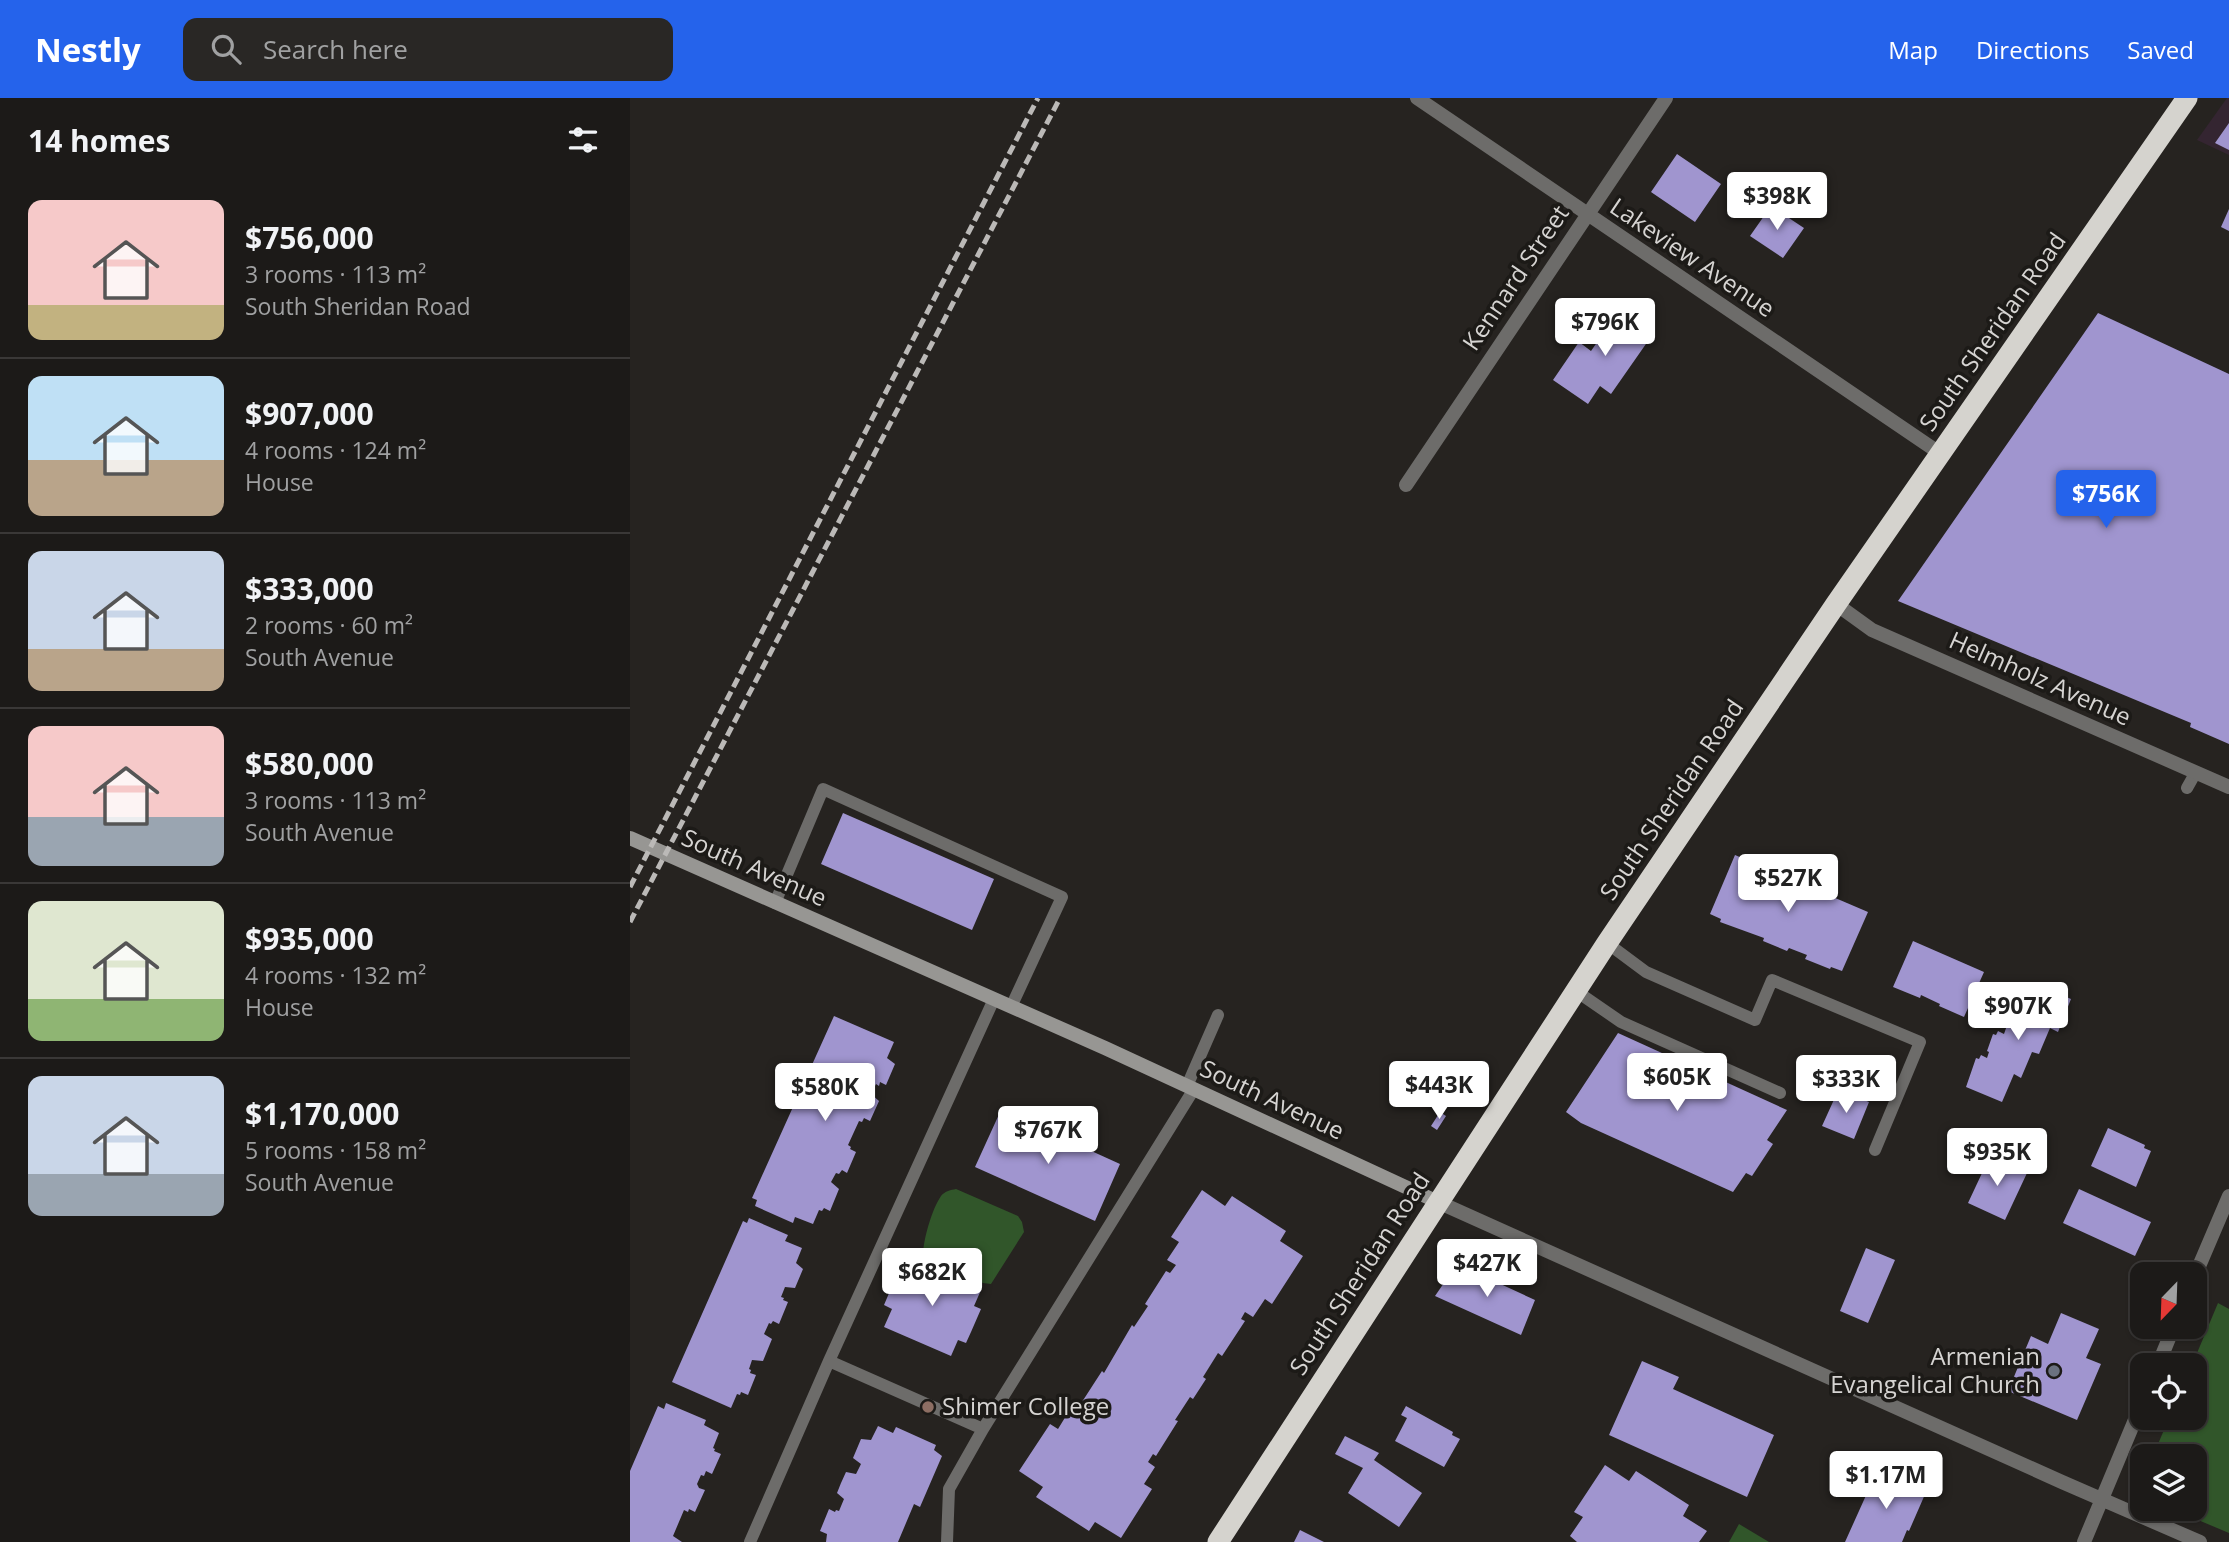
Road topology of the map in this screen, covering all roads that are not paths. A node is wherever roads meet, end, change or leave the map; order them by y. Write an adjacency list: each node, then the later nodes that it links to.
1 (1666, 98): 4 (street, Kennard Street)
2 (2187, 98): 5 (highway, South Sheridan Road)
3 (1422, 99): 4 (street, Lakeview Avenue)
4 (1587, 214): 5 (street, Lakeview Avenue); 6 (street, Kennard Street)
5 (1941, 454): 7 (highway, South Sheridan Road)
6 (1406, 485)
7 (1836, 604): 8 (street, Helmholz Avenue); 13 (highway, South Sheridan Road)
8 (2196, 772): 9 (street, Helmholz Avenue); 10 (lane)
9 (2229, 787)
10 (2188, 788)
11 (630, 838): 12 (street, South Avenue)
12 (775, 903): 15 (street, South Avenue); 16 (lane)
13 (1607, 943): 14 (highway, South Sheridan Road); 20 (lane)
14 (1576, 991): 19 (lane); 22 (highway, South Sheridan Road)
15 (993, 999): 16 (street, South Avenue); 24 (lane)
16 (1011, 1007): 18 (street, South Avenue)
17 (1218, 1015): 18 (lane)
18 (1191, 1087): 22 (street, South Avenue); 25 (lane)
19 (1780, 1093)
20 (1875, 1150)
21 (2229, 1196): 23 (street)
22 (1438, 1202): 27 (street, South Avenue); 30 (highway, South Sheridan Road)
23 (2201, 1262)
24 (829, 1361): 25 (lane); 28 (lane)
25 (983, 1429): 29 (lane)
26 (2131, 1430): 27 (street)
27 (2102, 1499): 31 (street); 32 (street, South Avenue)
28 (750, 1542)
29 (947, 1542)
30 (1218, 1542)
31 (2084, 1542)
32 (2200, 1542)

